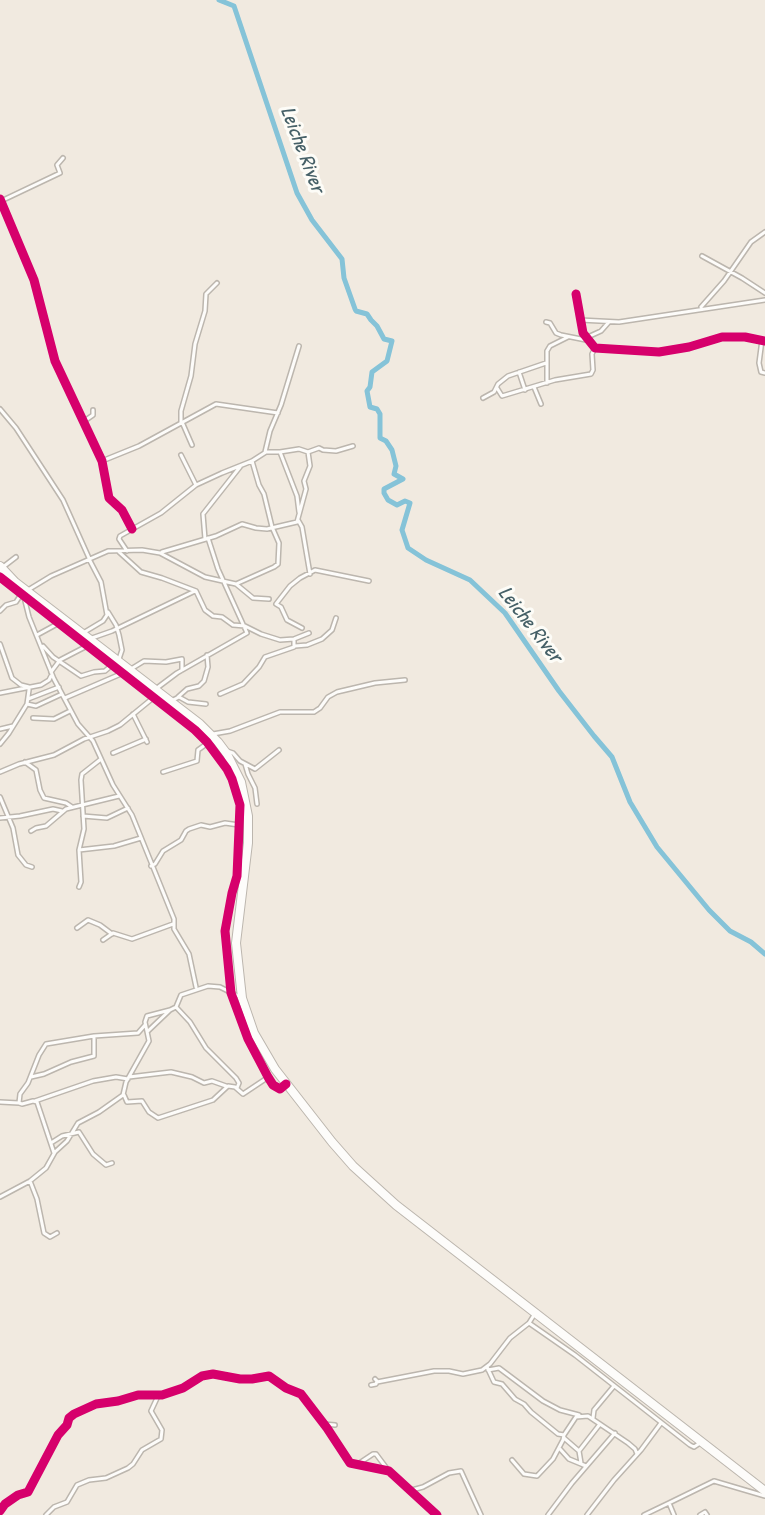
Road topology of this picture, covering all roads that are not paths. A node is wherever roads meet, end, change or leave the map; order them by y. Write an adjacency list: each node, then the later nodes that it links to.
1 (63, 158): 2 (street)
2 (0, 200): 31 (street)
3 (765, 232): 5 (street)
4 (702, 256): 5 (street)
5 (731, 271): 7 (street); 10 (street)
6 (218, 283): 32 (street)
7 (765, 293)
8 (576, 294): 11 (street)
9 (765, 300): 10 (street)
10 (700, 308): 13 (street)
11 (580, 320): 13 (street); 15 (street)
12 (546, 322): 14 (street)
13 (609, 322): 15 (street)
14 (568, 337): 15 (street); 19 (street)
15 (585, 338): 18 (street)
16 (763, 340): 18 (street); 21 (street)
17 (299, 346): 30 (street)
18 (595, 348): 22 (street)
19 (546, 363): 20 (street); 22 (street)
20 (519, 372): 24 (street); 25 (street)
21 (765, 373)
22 (547, 383): 23 (street)
23 (534, 387): 25 (street); 27 (street)
24 (497, 388): 25 (street); 26 (street)
25 (525, 390)
26 (483, 398)
27 (541, 404)
28 (0, 409): 52 (street)
29 (93, 410): 31 (street)
30 (278, 413): 32 (street); 35 (street)
31 (83, 422): 39 (street)
32 (182, 422): 33 (street); 39 (street)
33 (192, 445)
34 (353, 446): 37 (street)
35 (265, 452): 36 (street); 40 (street)
36 (280, 452): 37 (street); 43 (street)
37 (308, 452): 43 (street)
38 (181, 455): 42 (street)
39 (102, 461): 46 (street)
40 (252, 461): 41 (street); 45 (street)
41 (243, 465): 42 (street); 47 (street)
42 (196, 485): 46 (street)
43 (300, 515): 44 (street)
44 (298, 520): 45 (street); 54 (street)
45 (273, 527): 47 (street); 58 (street)
46 (132, 529): 49 (street)
47 (206, 539): 50 (street); 56 (street)
48 (118, 551): 49 (street); 52 (street); 59 (street)
49 (127, 551): 50 (street)
50 (160, 553): 56 (street)
51 (16, 557): 53 (street)
52 (89, 559): 60 (street); 63 (street)
53 (1, 567): 60 (highway)
54 (310, 574): 57 (street); 68 (street)
55 (0, 577): 60 (street)
56 (224, 581): 58 (street); 66 (street)
57 (369, 581)
58 (236, 584): 61 (street)
59 (196, 591): 66 (street); 67 (street)
60 (24, 593): 62 (street); 65 (street); 69 (highway); 71 (street)
61 (269, 599)
62 (0, 611)
63 (107, 611): 67 (street); 69 (street)
64 (336, 618): 76 (street)
65 (59, 623): 71 (street); 73 (street)
66 (245, 626): 72 (street); 77 (street)
67 (117, 628): 73 (street); 79 (street)
68 (302, 628)
69 (83, 633): 73 (highway)
70 (309, 633): 72 (street)
71 (37, 634): 75 (street)
72 (294, 639): 76 (street)
73 (89, 642): 78 (street); 79 (highway)
74 (0, 644): 84 (street)
75 (42, 645): 78 (street); 82 (street)
76 (295, 646): 88 (street)
77 (207, 655): 80 (street); 90 (street)
78 (58, 662): 79 (street); 82 (street)
79 (115, 662): 81 (highway)
80 (182, 671): 81 (street); 87 (street)
81 (127, 672): 87 (highway); 89 (street)
82 (51, 673): 84 (street); 85 (street)
83 (405, 680): 98 (street)
84 (29, 687): 86 (street); 91 (street)
85 (58, 687): 89 (street); 91 (street)
86 (0, 693)
87 (156, 693): 90 (highway); 94 (street); 98 (street)
88 (220, 694)
89 (63, 696): 91 (street); 93 (street)
90 (175, 699): 92 (street); 98 (highway)
91 (28, 701): 96 (street)
92 (206, 704)
93 (70, 711): 95 (street); 99 (street)
94 (133, 714): 99 (street); 103 (street)
95 (33, 718)
96 (14, 726): 97 (street); 100 (street)
97 (0, 729)
98 (208, 737): 102 (highway); 108 (street); 119 (street)
99 (91, 738): 104 (street); 105 (street)
100 (0, 744)
101 (279, 750): 106 (street)
102 (225, 751): 106 (street); 132 (highway)
103 (113, 753)
104 (101, 759): 109 (street); 112 (street)
105 (25, 762): 107 (street); 113 (street)
106 (245, 764): 111 (street)
107 (0, 772)
108 (163, 772)
109 (119, 796): 112 (street); 114 (street)
110 (0, 797): 117 (street)
111 (257, 804)
112 (82, 805): 113 (street); 116 (street)
113 (72, 807): 115 (street)
114 (128, 808): 116 (street); 121 (street)
115 (62, 811): 117 (street); 120 (street)
116 (83, 816): 122 (street)
117 (9, 817): 118 (street); 124 (street)
118 (0, 818)
119 (239, 825): 123 (street); 131 (street)
120 (31, 831)
121 (141, 838): 122 (street); 123 (street)
122 (79, 850): 125 (street)
123 (151, 866): 126 (street)
124 (32, 867)
125 (79, 887)
126 (173, 924): 128 (street); 130 (street)
127 (77, 928): 128 (street)
128 (112, 934): 129 (street)
129 (103, 940)
130 (198, 988): 131 (street); 133 (street)
131 (231, 993): 132 (street); 139 (street)
132 (242, 998): 141 (highway)
133 (176, 1006): 134 (street); 143 (street)
134 (170, 1010): 135 (street); 136 (street)
135 (146, 1025): 136 (street); 137 (street)
136 (148, 1031): 140 (street)
137 (93, 1036): 138 (street); 138 (street)
138 (31, 1077): 147 (street)
139 (268, 1077): 141 (street); 143 (street)
140 (129, 1078): 142 (street); 144 (street); 145 (street)
141 (286, 1084): 155 (highway)
142 (227, 1086): 143 (street); 144 (street)
143 (237, 1088)
144 (124, 1093): 148 (street)
145 (35, 1101): 147 (street); 149 (street)
146 (0, 1102): 147 (street)
147 (19, 1103)
148 (72, 1133): 149 (street); 150 (street); 151 (street)
149 (51, 1143): 150 (street)
150 (54, 1154): 152 (street)
151 (112, 1163)
152 (30, 1181): 153 (street); 154 (street)
153 (0, 1197)
154 (57, 1233)
155 (535, 1313): 156 (street); 171 (highway)
156 (529, 1323): 157 (street); 159 (street)
157 (488, 1368): 158 (street); 162 (street); 170 (street)
158 (377, 1382)
159 (614, 1386): 161 (street); 165 (street)
160 (158, 1396): 166 (street); 184 (street); 185 (street)
161 (594, 1410): 163 (street); 164 (street)
162 (580, 1415): 163 (street); 170 (street)
163 (588, 1416): 164 (street)
164 (594, 1419): 167 (street)
165 (661, 1423): 171 (street); 174 (street)
166 (324, 1424): 168 (street); 177 (street)
167 (600, 1424): 169 (street); 173 (street)
168 (334, 1425)
169 (615, 1433): 174 (street); 178 (street)
170 (564, 1436): 172 (street); 173 (street)
171 (701, 1442): 181 (highway)
172 (560, 1448): 175 (street); 176 (street)
173 (579, 1452): 176 (street)
174 (637, 1454): 189 (street)
175 (512, 1460)
176 (581, 1463): 178 (street)
177 (356, 1465): 179 (street); 179 (street)
178 (586, 1466): 188 (street)
179 (389, 1471): 180 (street)
180 (412, 1490): 186 (street); 187 (street)
181 (765, 1491)
182 (765, 1496): 183 (street)
183 (669, 1503): 190 (street); 191 (street)
184 (0, 1511)
185 (46, 1515)
186 (437, 1515)
187 (481, 1515)
188 (548, 1515)
189 (587, 1515)
190 (644, 1515)
191 (674, 1515)
192 (700, 1515): 193 (street)
193 (706, 1515)

